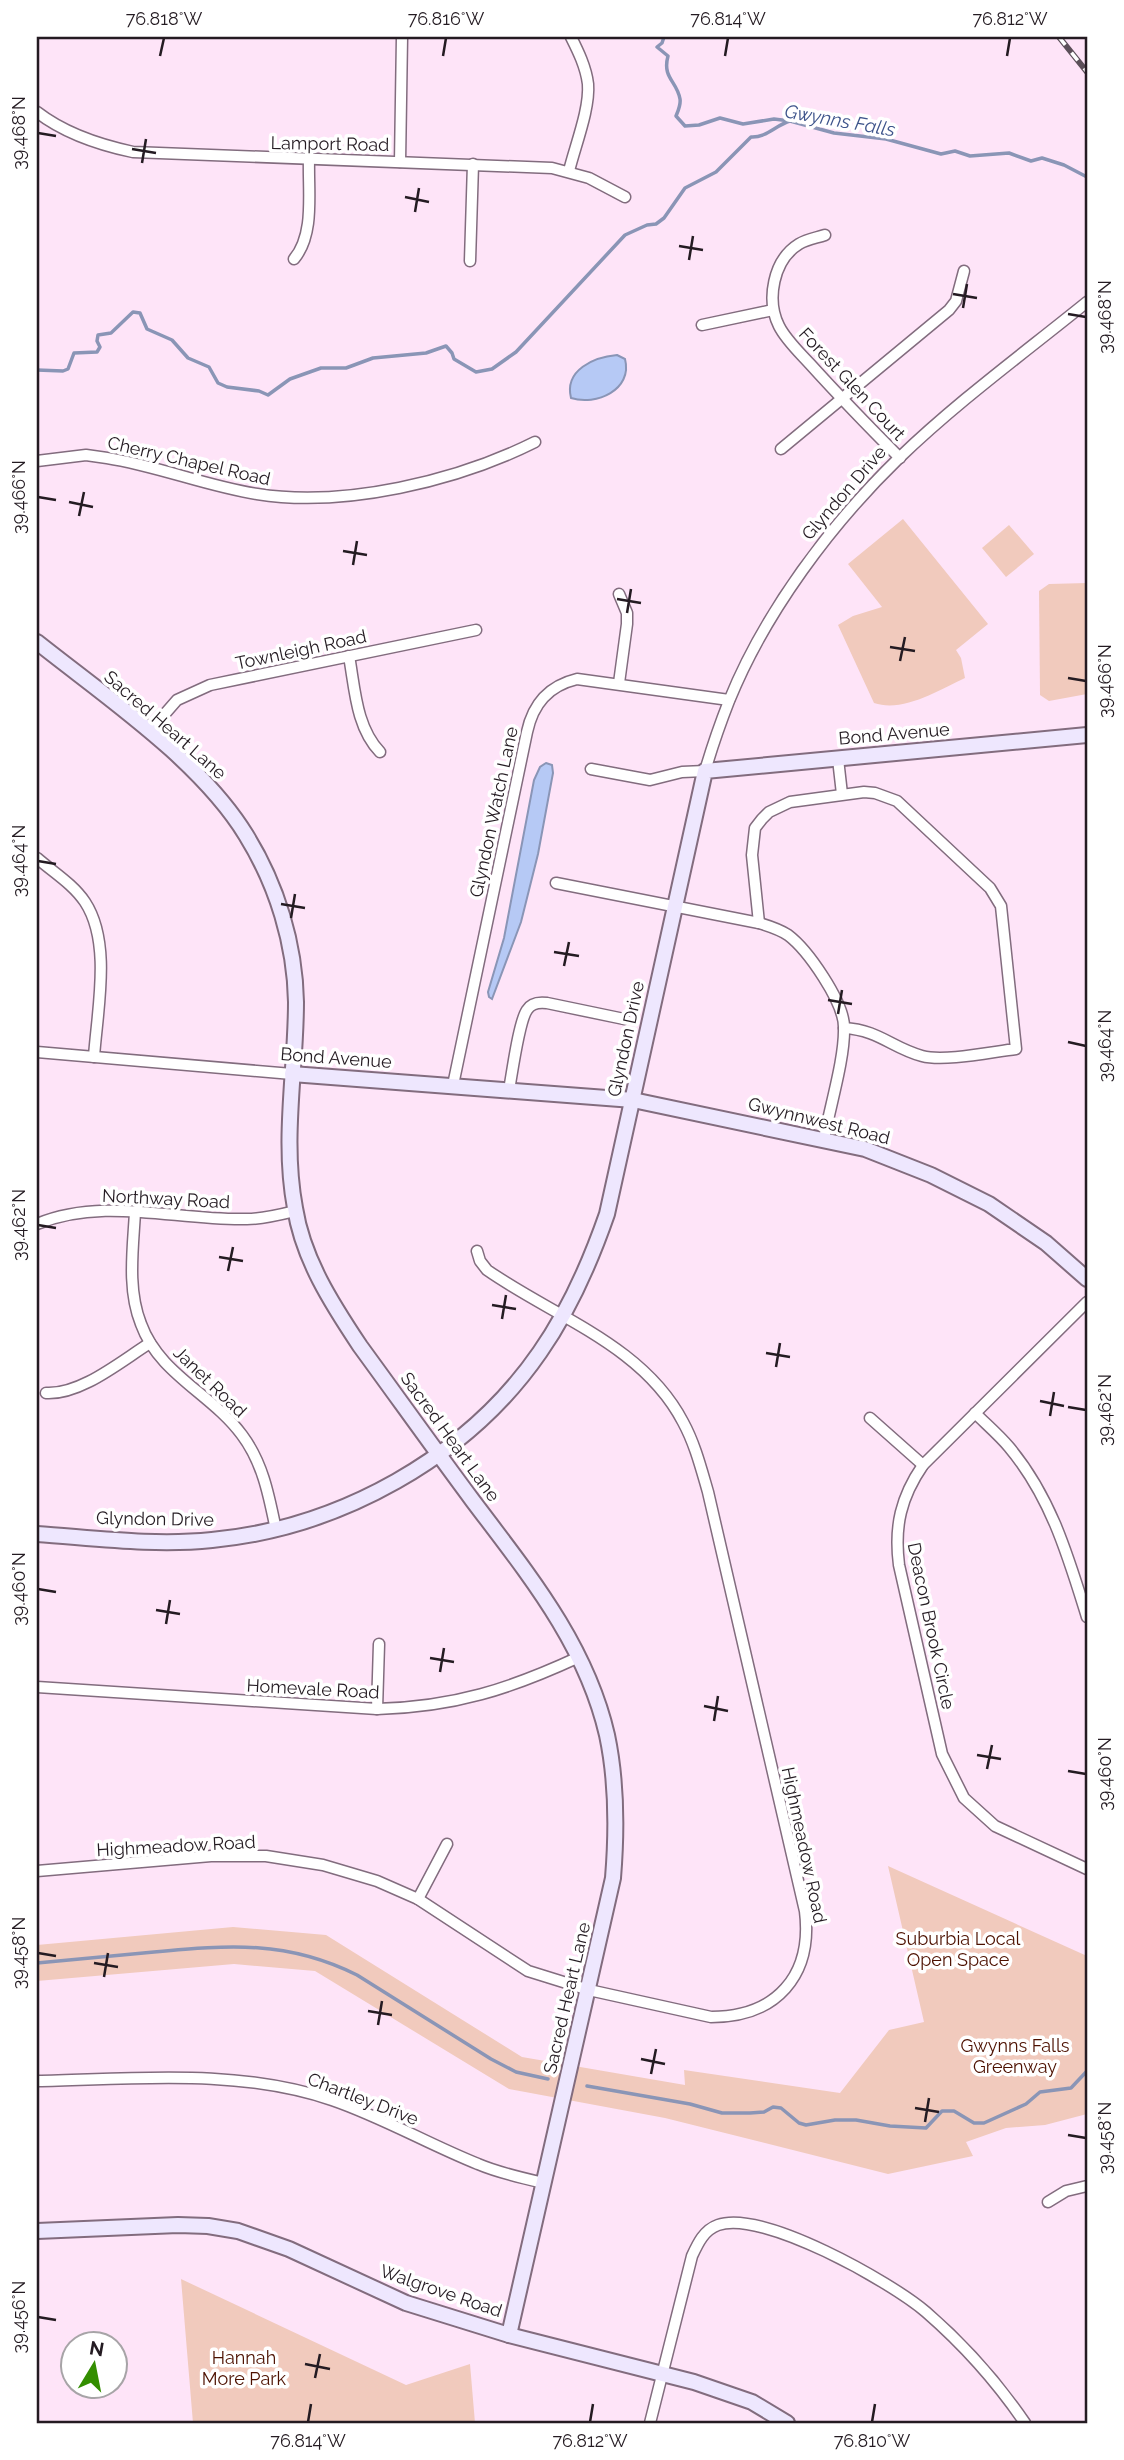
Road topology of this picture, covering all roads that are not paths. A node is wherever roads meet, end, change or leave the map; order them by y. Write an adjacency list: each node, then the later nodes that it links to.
1 (402, 37): 5 (street)
2 (571, 37): 7 (street)
3 (37, 112): 4 (street, Lamport Road)
4 (309, 160): 5 (street, Lamport Road); 10 (street)
5 (400, 162): 6 (street, Lamport Road)
6 (472, 164): 7 (street, Lamport Road); 11 (street)
7 (569, 171): 8 (street, Lamport Road)
8 (625, 197)
9 (825, 235): 14 (street)
10 (293, 259)
11 (470, 261)
12 (964, 271): 16 (street)
13 (1087, 302): 19 (street, Glyndon Drive)
14 (773, 310): 15 (street); 16 (street, Forest Glen Court)
15 (702, 325)
16 (842, 400): 18 (street); 19 (street, Forest Glen Court)
17 (535, 442): 20 (street, Cherry Chapel Road)
18 (782, 449)
19 (900, 458): 26 (street, Glyndon Drive)
20 (37, 461)
21 (619, 594): 25 (street)
22 (476, 630): 24 (street, Townleigh Road)
23 (37, 642): 27 (street, Sacred Heart Lane)
24 (349, 656): 27 (street, Townleigh Road); 29 (street)
25 (619, 683): 26 (street, Glyndon Watch Lane); 43 (street, Glyndon Watch Lane)
26 (729, 700): 32 (street, Glyndon Drive)
27 (149, 732): 42 (street, Sacred Heart Lane)
28 (1087, 735): 30 (street, Bond Avenue)
29 (380, 752)
30 (838, 759): 32 (street, Bond Avenue); 33 (street)
31 (591, 769): 32 (street)
32 (705, 771): 36 (street, Glyndon Drive)
33 (842, 794): 37 (street); 39 (street)
34 (37, 858): 41 (street)
35 (556, 883): 36 (street)
36 (674, 906): 37 (street); 45 (street, Glyndon Drive)
37 (759, 923): 39 (street)
38 (624, 1019): 44 (street)
39 (844, 1028): 46 (street)
40 (37, 1052): 41 (street, Bond Avenue)
41 (94, 1058): 42 (street, Bond Avenue)
42 (292, 1074): 43 (street, Bond Avenue); 47 (street, Sacred Heart Lane)
43 (453, 1085): 44 (street, Bond Avenue)
44 (509, 1090): 45 (street, Bond Avenue)
45 (633, 1100): 46 (street, Gwynnwest Road); 53 (street, Glyndon Drive)
46 (824, 1139): 51 (street, Gwynnwest Road)
47 (295, 1211): 48 (street, Northway Road); 58 (street, Sacred Heart Lane)
48 (135, 1212): 49 (street, Northway Road); 54 (street, Janet Road)
49 (37, 1224)
50 (477, 1251): 53 (street, Highmeadow Road)
51 (1087, 1279)
52 (1087, 1302): 56 (street, Deacon Brook Circle)
53 (563, 1316): 58 (street, Glyndon Drive); 71 (street, Highmeadow Road)
54 (150, 1343): 55 (street); 60 (street, Janet Road)
55 (46, 1393)
56 (975, 1413): 59 (street, Deacon Brook Circle); 62 (street)
57 (870, 1418): 59 (street)
58 (438, 1453): 60 (street, Glyndon Drive); 64 (street, Sacred Heart Lane)
59 (923, 1465): 68 (street, Deacon Brook Circle)
60 (276, 1530): 61 (street, Glyndon Drive)
61 (37, 1534)
62 (1087, 1617)
63 (379, 1644): 66 (street)
64 (579, 1657): 66 (street, Homevale Road); 71 (street, Sacred Heart Lane)
65 (37, 1687): 66 (street, Homevale Road)
66 (377, 1709)
67 (447, 1844): 70 (street)
68 (1087, 1869)
69 (37, 1871): 70 (street, Highmeadow Road)
70 (418, 1899): 71 (street, Highmeadow Road)
71 (589, 1990): 73 (street, Sacred Heart Lane)
72 (37, 2081): 73 (street, Chartley Drive)
73 (544, 2183): 77 (street, Sacred Heart Lane)
74 (1087, 2186): 75 (street)
75 (1048, 2202)
76 (37, 2231): 77 (street, Walgrove Road)
77 (509, 2334): 78 (street, Walgrove Road)
78 (663, 2373): 79 (street); 80 (street, Walgrove Road); 81 (street)
79 (650, 2423)
80 (787, 2423)
81 (1025, 2423)

